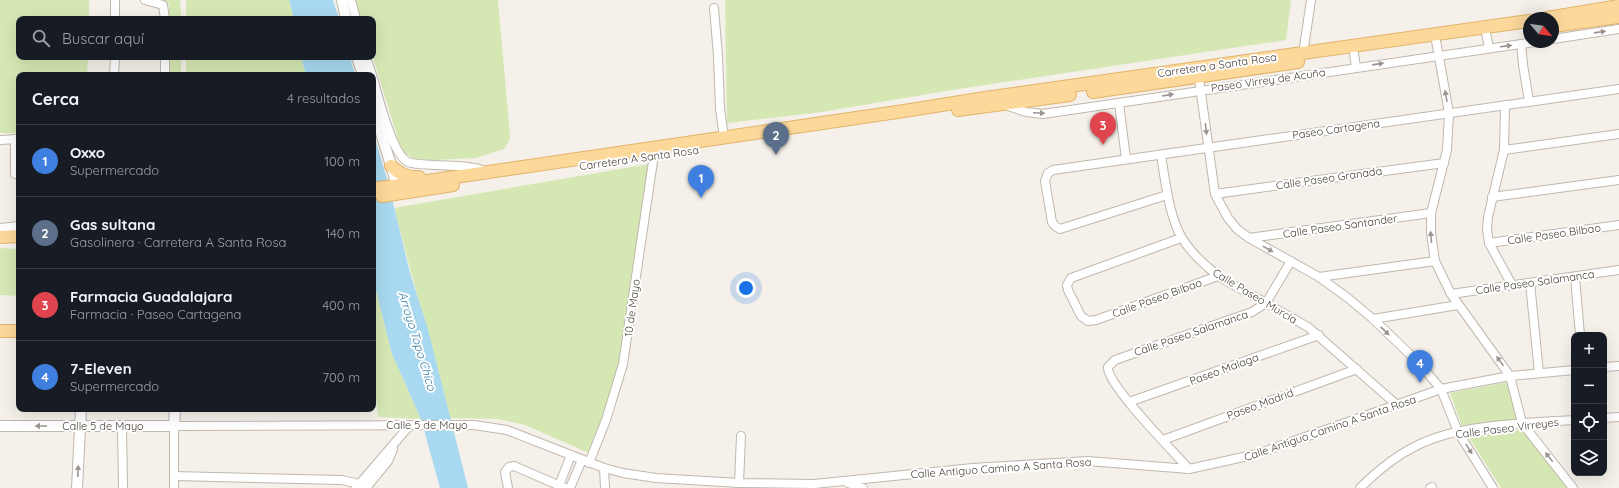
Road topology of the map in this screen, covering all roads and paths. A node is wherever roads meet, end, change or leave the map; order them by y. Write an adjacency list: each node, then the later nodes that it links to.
1 (116, 0): 9 (street)
2 (144, 0): 6 (street)
3 (342, 0): 11 (street)
4 (351, 0): 12 (street)
5 (1311, 0): 26 (street)
6 (154, 1): 10 (street)
7 (1619, 6): 13 (main road)
8 (714, 8): 52 (street)
9 (115, 16)
10 (165, 16)
11 (345, 16)
12 (355, 16)
13 (1581, 17): 14 (main road); 15 (main road); 17 (main road); 21 (street)
14 (1619, 17)
15 (1559, 18)
16 (1523, 22): 20 (main road, Carretera a Santa Rosa)
17 (1559, 24)
18 (1523, 29): 20 (main road, Carretera a Santa Rosa)
19 (1619, 30): 21 (street, one-way to 19)
20 (1485, 32): 22 (main road, Carretera a Santa Rosa); 25 (street)
21 (1584, 34): 23 (street)
22 (1436, 38): 26 (main road, Carretera a Santa Rosa); 27 (main road, Carretera a Santa Rosa); 28 (street)
23 (1559, 38)
24 (1521, 44): 25 (street, Paseo Virrey de Acuña, one-way to 24); 44 (street)
25 (1489, 48): 28 (street, Paseo Virrey de Acuña)
26 (1303, 54): 39 (main road, Carretera a Santa Rosa)
27 (1354, 54): 33 (main road, Carretera a Santa Rosa); 34 (street)
28 (1439, 55): 34 (street, Paseo Virrey de Acuña, one-way to 28); 48 (street, one-way to 28)
29 (114, 60): 35 (street)
30 (165, 60): 36 (street)
31 (358, 60): 37 (street)
32 (367, 60): 38 (street)
33 (1276, 65): 39 (main road, Carretera a Santa Rosa); 40 (street)
34 (1356, 67): 40 (street, Paseo Virrey de Acuña)
35 (114, 72)
36 (165, 72)
37 (362, 72)
38 (371, 72)
39 (1198, 72): 43 (street); 46 (main road, Carretera a Santa Rosa); 49 (main road, Carretera a Santa Rosa)
40 (1278, 79): 43 (street, Paseo Virrey de Acuña)
41 (376, 88): 63 (street)
42 (1619, 89): 44 (street, Paseo Cartagena)
43 (1201, 90): 45 (street, Paseo Virrey de Acuña, one-way to 43); 55 (street, one-way to 55)
44 (1529, 101): 47 (street, Paseo Cartagena)
45 (1119, 103): 46 (street, Paseo Virrey de Acuña, one-way to 45); 60 (street)
46 (1002, 104): 49 (main road, Carretera a Santa Rosa)
47 (1505, 105): 48 (street, Paseo Cartagena); 56 (street)
48 (1449, 113): 55 (street, Paseo Cartagena); 61 (street)
49 (905, 115): 52 (main road, Carretera A Santa Rosa); 57 (main road, Carretera A Santa Rosa)
50 (376, 117): 62 (street)
51 (1619, 134): 56 (street)
52 (724, 137): 57 (main road, Carretera A Santa Rosa)
53 (16, 139): 54 (street)
54 (0, 140)
55 (1208, 147): 58 (street, Paseo Cartagena); 69 (street)
56 (1504, 150): 72 (street)
57 (655, 152): 63 (main road, Carretera A Santa Rosa); 68 (main road, Carretera A Santa Rosa); 124 (street, 10 de Mayo)
58 (1161, 155): 60 (street, Paseo Cartagena); 70 (street, Calle Paseo Murcia)
59 (16, 156): 64 (street)
60 (1126, 159): 70 (street, Paseo Cartagena)
61 (1444, 163): 69 (street, Calle Paseo Granada); 73 (street)
62 (391, 166): 65 (main road); 68 (street)
63 (488, 172): 65 (main road, Carretera A Santa Rosa)
64 (15, 174)
65 (448, 178): 68 (main road, Carretera A Santa Rosa)
66 (1619, 180): 72 (street)
67 (376, 189): 68 (main road, Carretera A Santa Rosa)
68 (391, 189): 71 (main road, Carretera A Santa Rosa)
69 (1215, 194): 80 (street)
70 (1167, 195): 79 (street, Calle Paseo Murcia)
71 (376, 196)
72 (1492, 197): 81 (street)
73 (1431, 213): 80 (street, Calle Paseo Santander); 83 (street, one-way to 73)
74 (1619, 224): 81 (street, Calle Paseo Bilbao)
75 (16, 227): 76 (street)
76 (0, 229)
77 (16, 236): 78 (main road)
78 (0, 237)
79 (1182, 238): 85 (street, Calle Paseo Murcia); 85 (street, Calle Paseo Bilbao)
80 (1249, 238): 82 (street, one-way to 82)
81 (1489, 243): 89 (street)
82 (1291, 261): 86 (street); 91 (street, Calle Paseo Salamanca)
83 (1435, 261): 86 (street); 90 (street)
84 (1619, 270): 87 (street, Calle Paseo Salamanca)
85 (1218, 276): 91 (street, Calle Paseo Murcia)
86 (1319, 277): 93 (street)
87 (1575, 277): 88 (street, Calle Paseo Salamanca); 96 (street)
88 (1530, 283): 89 (street, Calle Paseo Salamanca); 102 (street)
89 (1512, 285): 90 (street, Calle Paseo Salamanca)
90 (1451, 294): 92 (street)
91 (1266, 303): 97 (street, Calle Paseo Murcia); 105 (street, Calle Paseo Salamanca)
92 (1458, 304): 93 (street); 103 (street, one-way to 92)
93 (1373, 319): 104 (street, one-way to 104)
94 (0, 331): 95 (main road)
95 (16, 331)
96 (1580, 332)
97 (1319, 335): 100 (street, Calle Paseo Murcia); 105 (street, Paseo Malaga)
98 (1619, 366): 99 (street)
99 (1607, 367)
100 (1357, 369): 106 (street, Calle Paseo Murcia); 122 (street, Paseo Madrid)
101 (1571, 370): 102 (street, Calle Antiguo Camino A Santa Rosa)
102 (1539, 373): 103 (street, Calle Antiguo Camino A Santa Rosa)
103 (1510, 376): 104 (street, Calle Antiguo Camino A Santa Rosa); 113 (street)
104 (1441, 389): 106 (street, Calle Antiguo Camino A Santa Rosa); 120 (street)
105 (1129, 402): 122 (street)
106 (1397, 405): 126 (street, Calle Antiguo Camino A Santa Rosa)
107 (81, 412): 114 (street)
108 (175, 412): 115 (street)
109 (175, 412): 119 (street)
110 (1619, 417): 111 (street)
111 (1607, 418)
112 (1571, 420): 113 (street, Calle Paseo Virreyes)
113 (1522, 424): 120 (street, Calle Paseo Virreyes); 143 (street, one-way to 113)
114 (80, 425): 117 (street, Calle 5 de Mayo, one-way to 117); 118 (street, Calle 5 de Mayo); 133 (street, one-way to 114)
115 (164, 425): 118 (street, Calle 5 de Mayo); 119 (street, Calle 5 de Mayo)
116 (410, 425): 119 (street, Calle 5 de Mayo); 123 (street, Calle 5 de Mayo); 131 (street)
117 (0, 426)
118 (122, 426): 134 (street)
119 (174, 426): 127 (street)
120 (1458, 432): 141 (street, Calle Paseo Virreyes); 142 (street, one-way to 142)
121 (741, 436): 130 (street)
122 (1163, 440): 126 (street)
123 (571, 455): 124 (street, Calle 5 de Mayo); 132 (street)
124 (585, 461): 125 (street, Calle 5 de Mayo); 137 (street, 10 de Mayo)
125 (604, 468): 128 (street, Calle 5 de Mayo); 138 (street)
126 (1189, 469): 129 (street, Calle Antiguo Camino A Santa Rosa)
127 (174, 476): 131 (street); 135 (street)
128 (669, 479): 130 (street, Calle 5 de Mayo); 139 (street)
129 (845, 482): 130 (street, Calle 5 de Mayo); 140 (street)
130 (739, 483)
131 (361, 487)
132 (560, 487): 136 (street)
133 (77, 488)
134 (123, 488)
135 (174, 488)
136 (508, 488)
137 (570, 488)
138 (605, 488)
139 (669, 488)
140 (863, 488)
141 (1360, 488)
142 (1493, 488)
143 (1573, 488)

